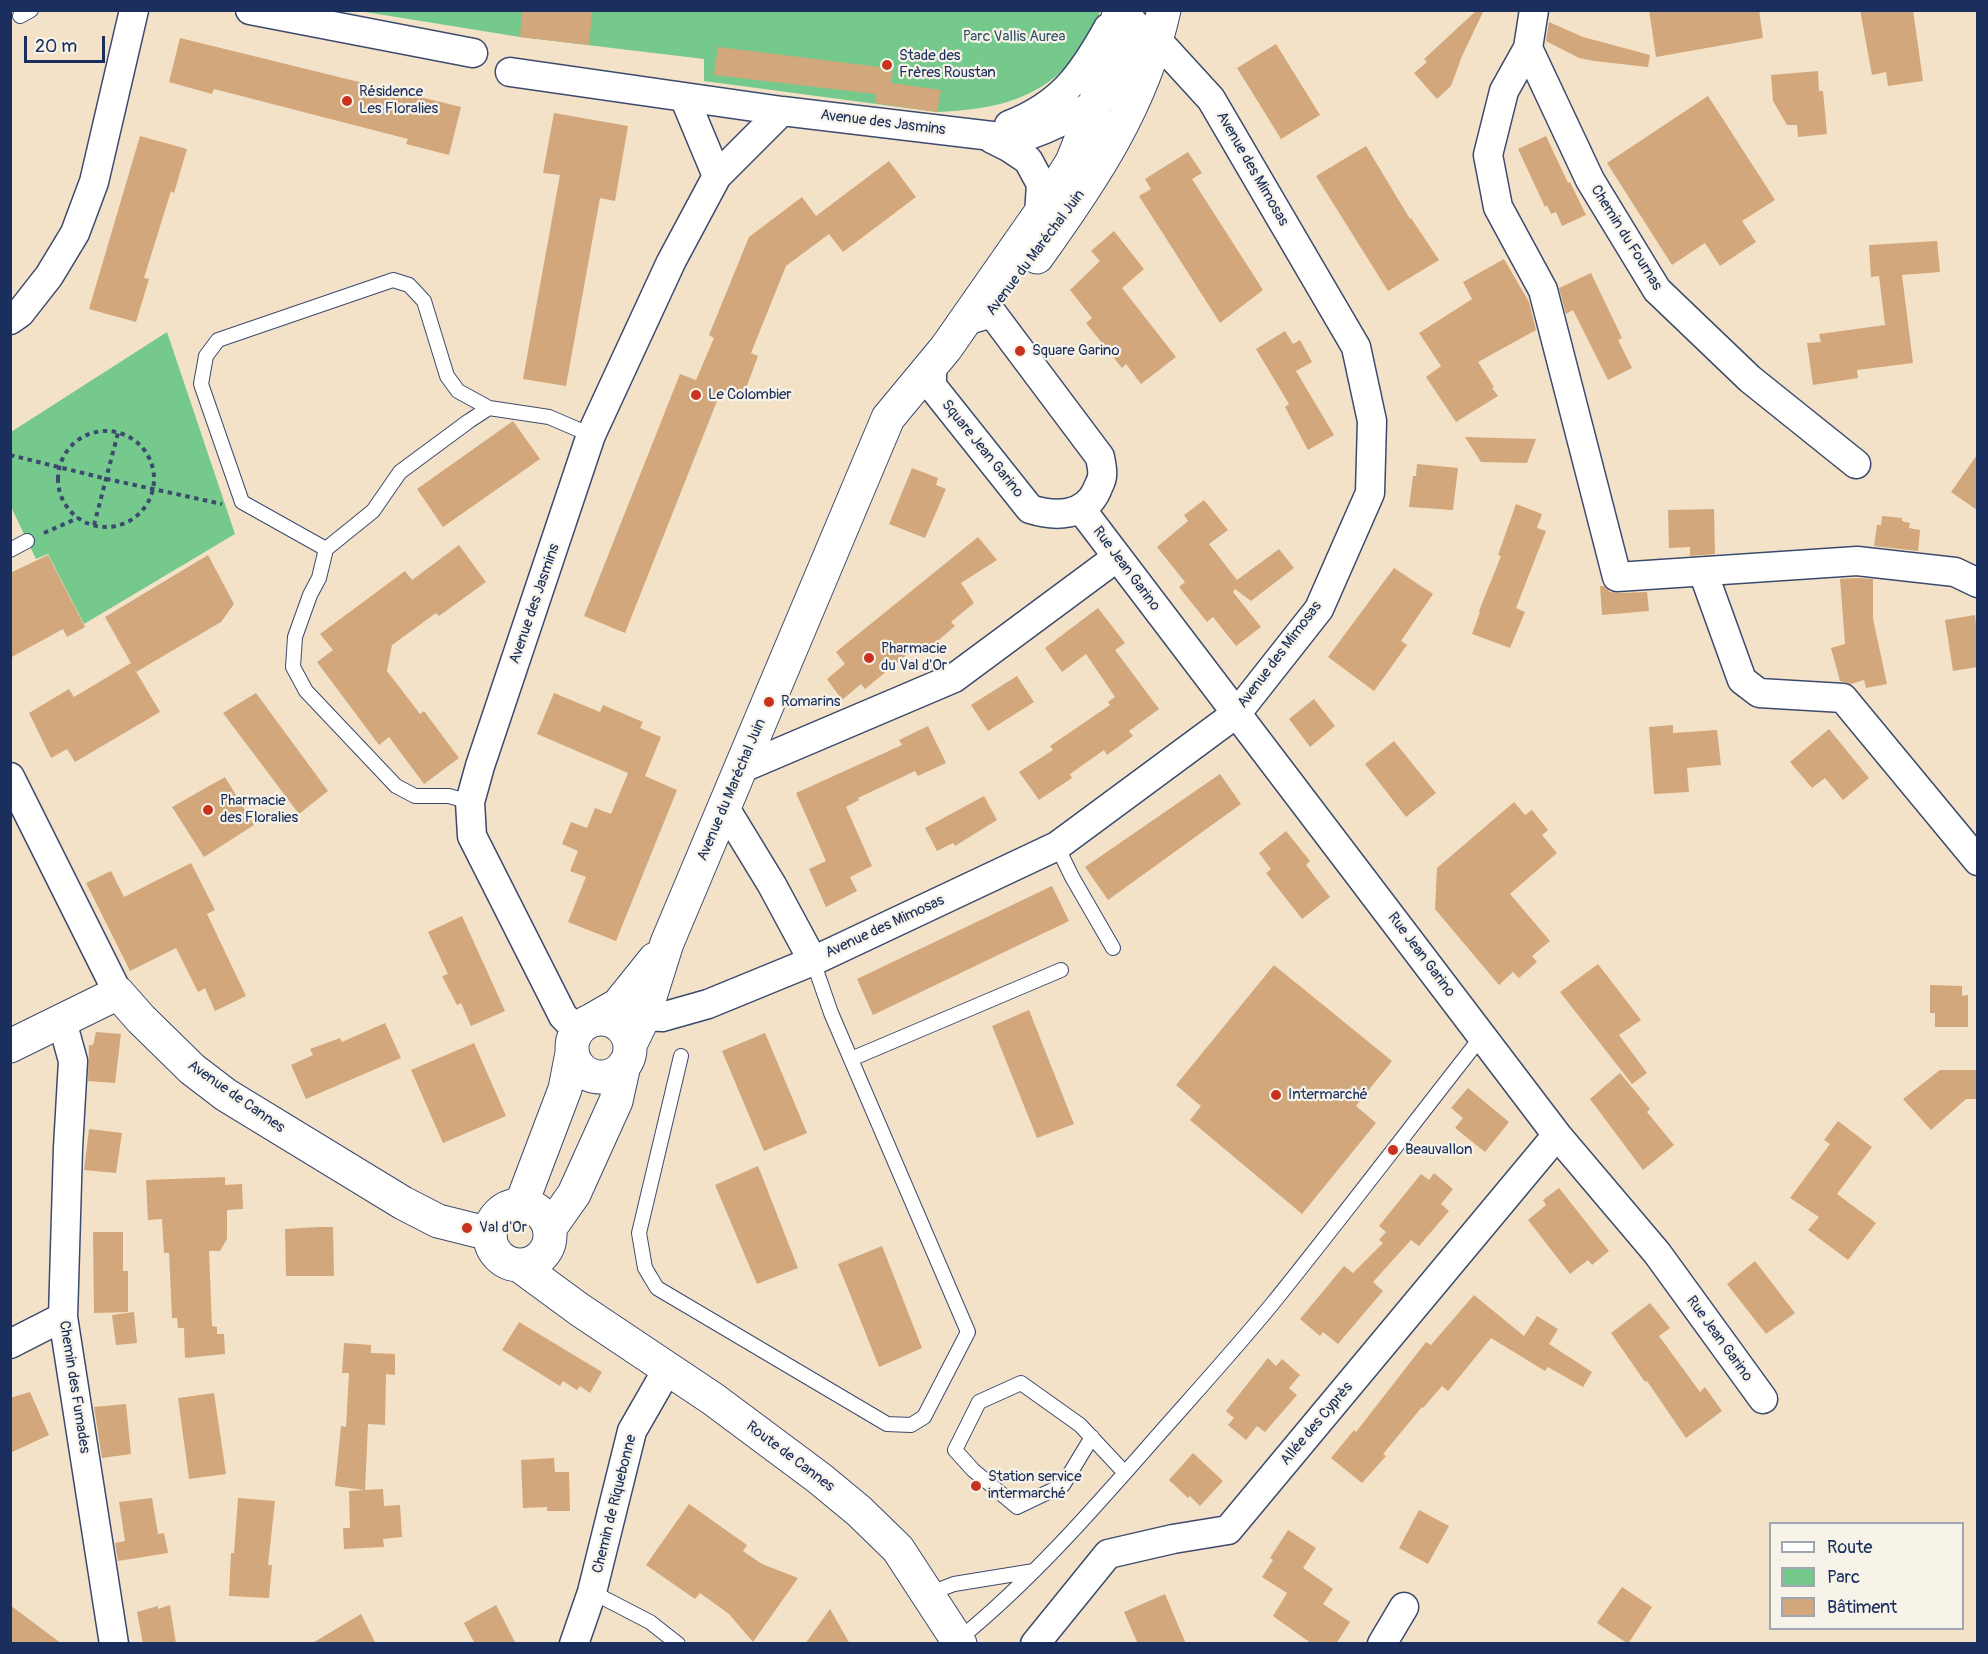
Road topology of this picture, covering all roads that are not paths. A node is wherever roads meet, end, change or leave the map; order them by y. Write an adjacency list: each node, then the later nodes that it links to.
1 (134, 10): 20 (street)
2 (250, 10): 8 (street)
3 (1119, 10): 11 (main road, Avenue du Maréchal Juin); 13 (street, Avenue des Jasmins)
4 (1124, 10): 6 (street, Avenue des Mimosas)
5 (1534, 10): 7 (street)
6 (1154, 23): 11 (street, Avenue du Maréchal Juin); 18 (main road, Avenue du Maréchal Juin); 32 (street, Avenue des Mimosas)
7 (1528, 48): 24 (street, Chemin du Fournas); 30 (street)
8 (473, 53)
9 (510, 72): 10 (street, Avenue des Jasmins)
10 (684, 97): 12 (street, Avenue des Jasmins); 16 (street)
11 (1095, 104): 13 (street, Avenue des Jasmins); 15 (main road, Avenue du Maréchal Juin)
12 (782, 111): 14 (street, Avenue des Jasmins); 16 (street, Avenue des Jasmins)
13 (1028, 128): 14 (street, Avenue des Jasmins); 15 (street)
14 (985, 135): 17 (street, Avenue des Jasmins)
15 (1072, 162): 17 (main road, Avenue du Maréchal Juin); 18 (street)
16 (717, 176): 23 (street, Avenue des Jasmins)
17 (1039, 215): 19 (main road, Avenue du Maréchal Juin)
18 (1035, 260): 19 (main road, Avenue du Maréchal Juin)
19 (978, 317): 21 (main road, Avenue du Maréchal Juin); 25 (street)
20 (10, 320)
21 (932, 375): 25 (street, Square Jean Garino); 33 (main road, Avenue du Maréchal Juin)
22 (489, 408): 23 (lane); 27 (lane); 27 (lane)
23 (591, 435): 35 (street, Avenue des Jasmins)
24 (1856, 464)
25 (1081, 510): 29 (street, Rue Jean Garino)
26 (27, 541): 28 (lane)
27 (326, 549): 35 (lane)
28 (10, 550)
29 (1116, 558): 32 (street, Rue Jean Garino); 33 (street)
30 (1703, 572): 31 (street); 38 (street)
31 (1977, 583)
32 (1237, 713): 37 (street, Avenue des Mimosas); 47 (street, Rue Jean Garino)
33 (740, 769): 36 (main road, Avenue du Maréchal Juin)
34 (10, 777): 43 (street, Avenue de Cannes)
35 (470, 802): 46 (street, Avenue des Jasmins)
36 (724, 808): 39 (main road, Avenue du Maréchal Juin); 41 (street)
37 (1057, 846): 40 (lane); 41 (street, Avenue des Mimosas)
38 (1977, 861)
39 (667, 943): 44 (main road, Avenue du Maréchal Juin); 46 (main road, Avenue du Maréchal Juin)
40 (1113, 948)
41 (813, 961): 44 (street, Avenue des Mimosas); 51 (lane)
42 (1061, 970): 51 (lane)
43 (118, 993): 45 (main road); 54 (main road, Avenue de Cannes)
44 (644, 1016): 49 (main road, Avenue du Maréchal Juin)
45 (62, 1021): 48 (main road); 58 (street, Chemin des Fumades)
46 (581, 1035): 49 (main road); 49 (main road); 53 (main road)
47 (1482, 1036): 52 (street, Rue Jean Garino); 63 (lane)
48 (10, 1046)
49 (627, 1055): 55 (main road, Avenue du Maréchal Juin)
50 (681, 1056): 51 (lane)
51 (851, 1059)
52 (1557, 1135): 61 (street, Rue Jean Garino); 72 (street, Allée des Cyprès)
53 (521, 1205): 54 (main road); 55 (main road)
54 (490, 1234): 56 (main road)
55 (550, 1236): 56 (main road); 57 (main road)
56 (520, 1266): 57 (main road, Route de Cannes)
57 (580, 1310): 60 (main road, Route de Cannes)
58 (63, 1317): 59 (street); 69 (street, Chemin des Fumades)
59 (10, 1344)
60 (667, 1370): 65 (street, Chemin de Riquebonne); 66 (main road, Route de Cannes)
61 (1762, 1399)
62 (1092, 1437): 62 (lane); 63 (lane)
63 (1125, 1473): 64 (lane)
64 (1034, 1571): 66 (lane); 68 (lane)
65 (592, 1592): 70 (street, Chemin de Riquebonne); 71 (lane)
66 (928, 1594): 68 (main road, Route de Cannes)
67 (1404, 1607): 73 (street)
68 (959, 1642)
69 (114, 1644)
70 (574, 1644)
71 (678, 1644)
72 (1035, 1644)
73 (1382, 1644)

